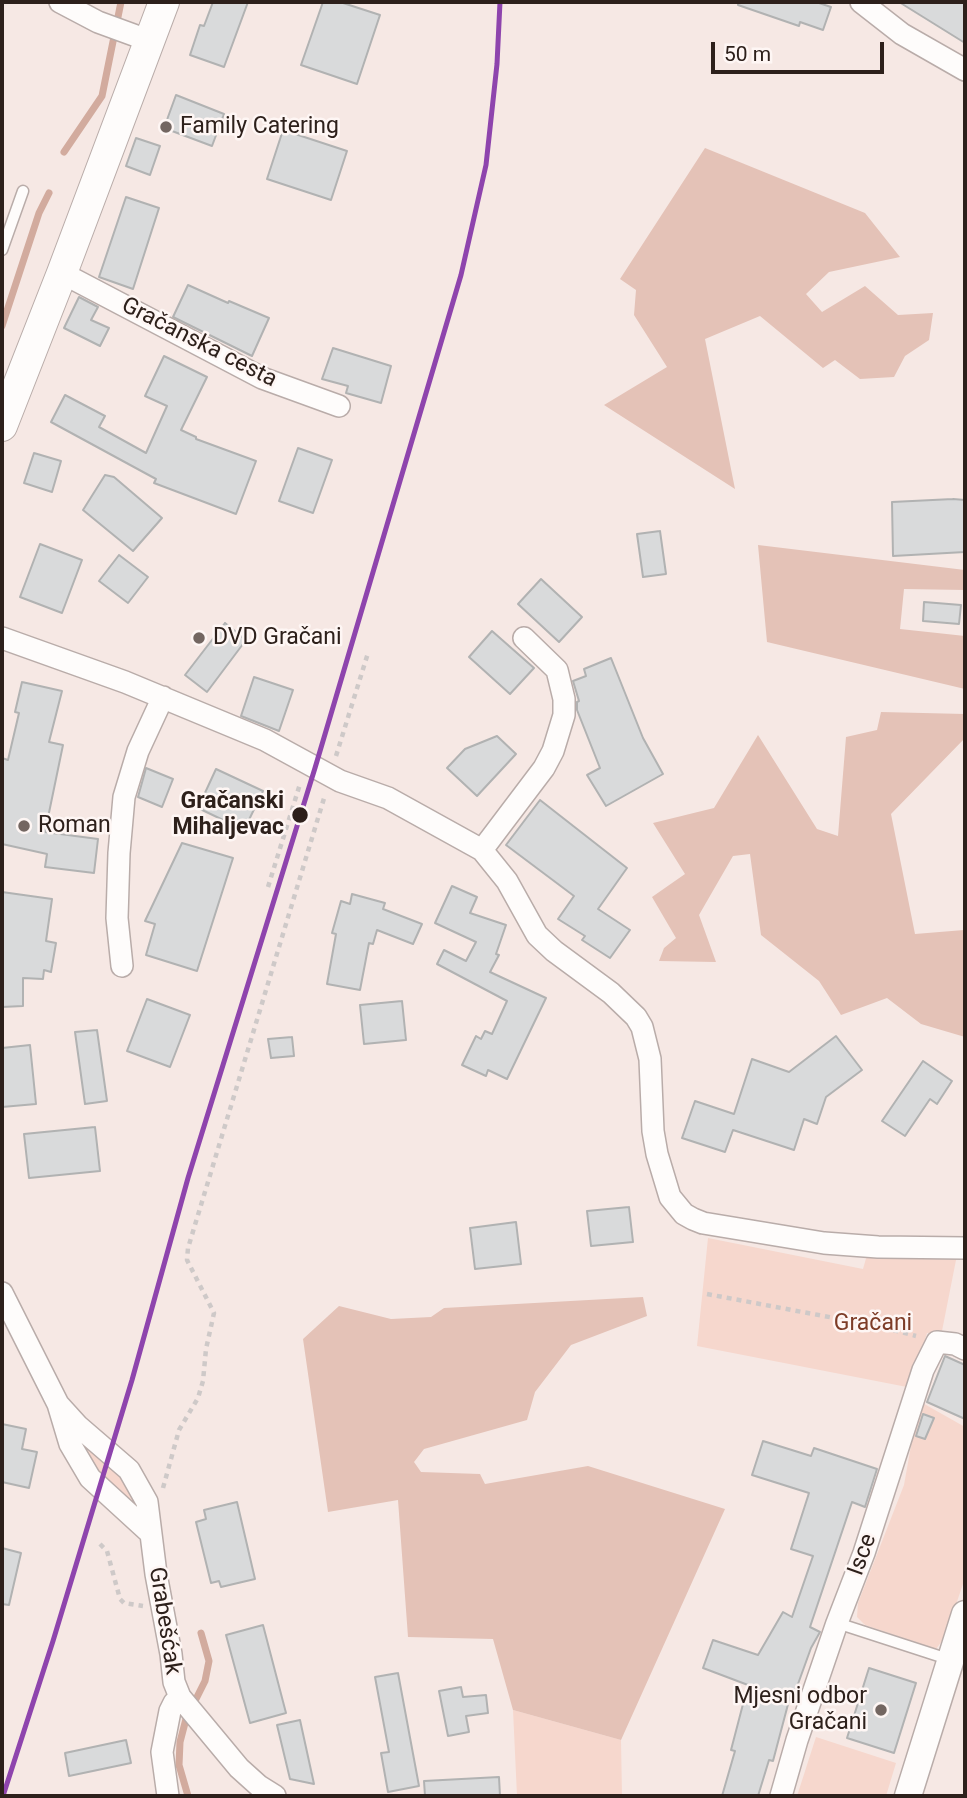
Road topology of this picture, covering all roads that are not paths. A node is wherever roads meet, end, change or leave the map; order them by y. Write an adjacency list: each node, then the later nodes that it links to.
1 (60, 2): 4 (street)
2 (164, 2): 4 (main road)
3 (861, 2): 5 (street)
4 (137, 36): 8 (main road)
5 (965, 70)
6 (23, 191): 7 (lane)
7 (2, 250)
8 (62, 273): 9 (street, Gračanska cesta); 10 (main road)
9 (339, 406)
10 (2, 426)
11 (2, 638): 13 (street)
12 (524, 638): 14 (street)
13 (163, 697): 14 (street); 15 (street)
14 (481, 850): 16 (street)
15 (122, 966)
16 (965, 1248)
17 (2, 1293): 19 (street, Grabešćak)
18 (965, 1349): 22 (street, Isce)
19 (58, 1404): 20 (street, Grabešćak); 20 (street, Grabešćak)
20 (149, 1523): 24 (street, Grabešćak)
21 (965, 1614): 23 (street)
22 (837, 1623): 23 (lane); 27 (street, Isce)
23 (951, 1660): 28 (street)
24 (189, 1708): 25 (street); 26 (street, Grabešćak)
25 (168, 1796)
26 (275, 1796)
27 (781, 1796)
28 (908, 1796)

